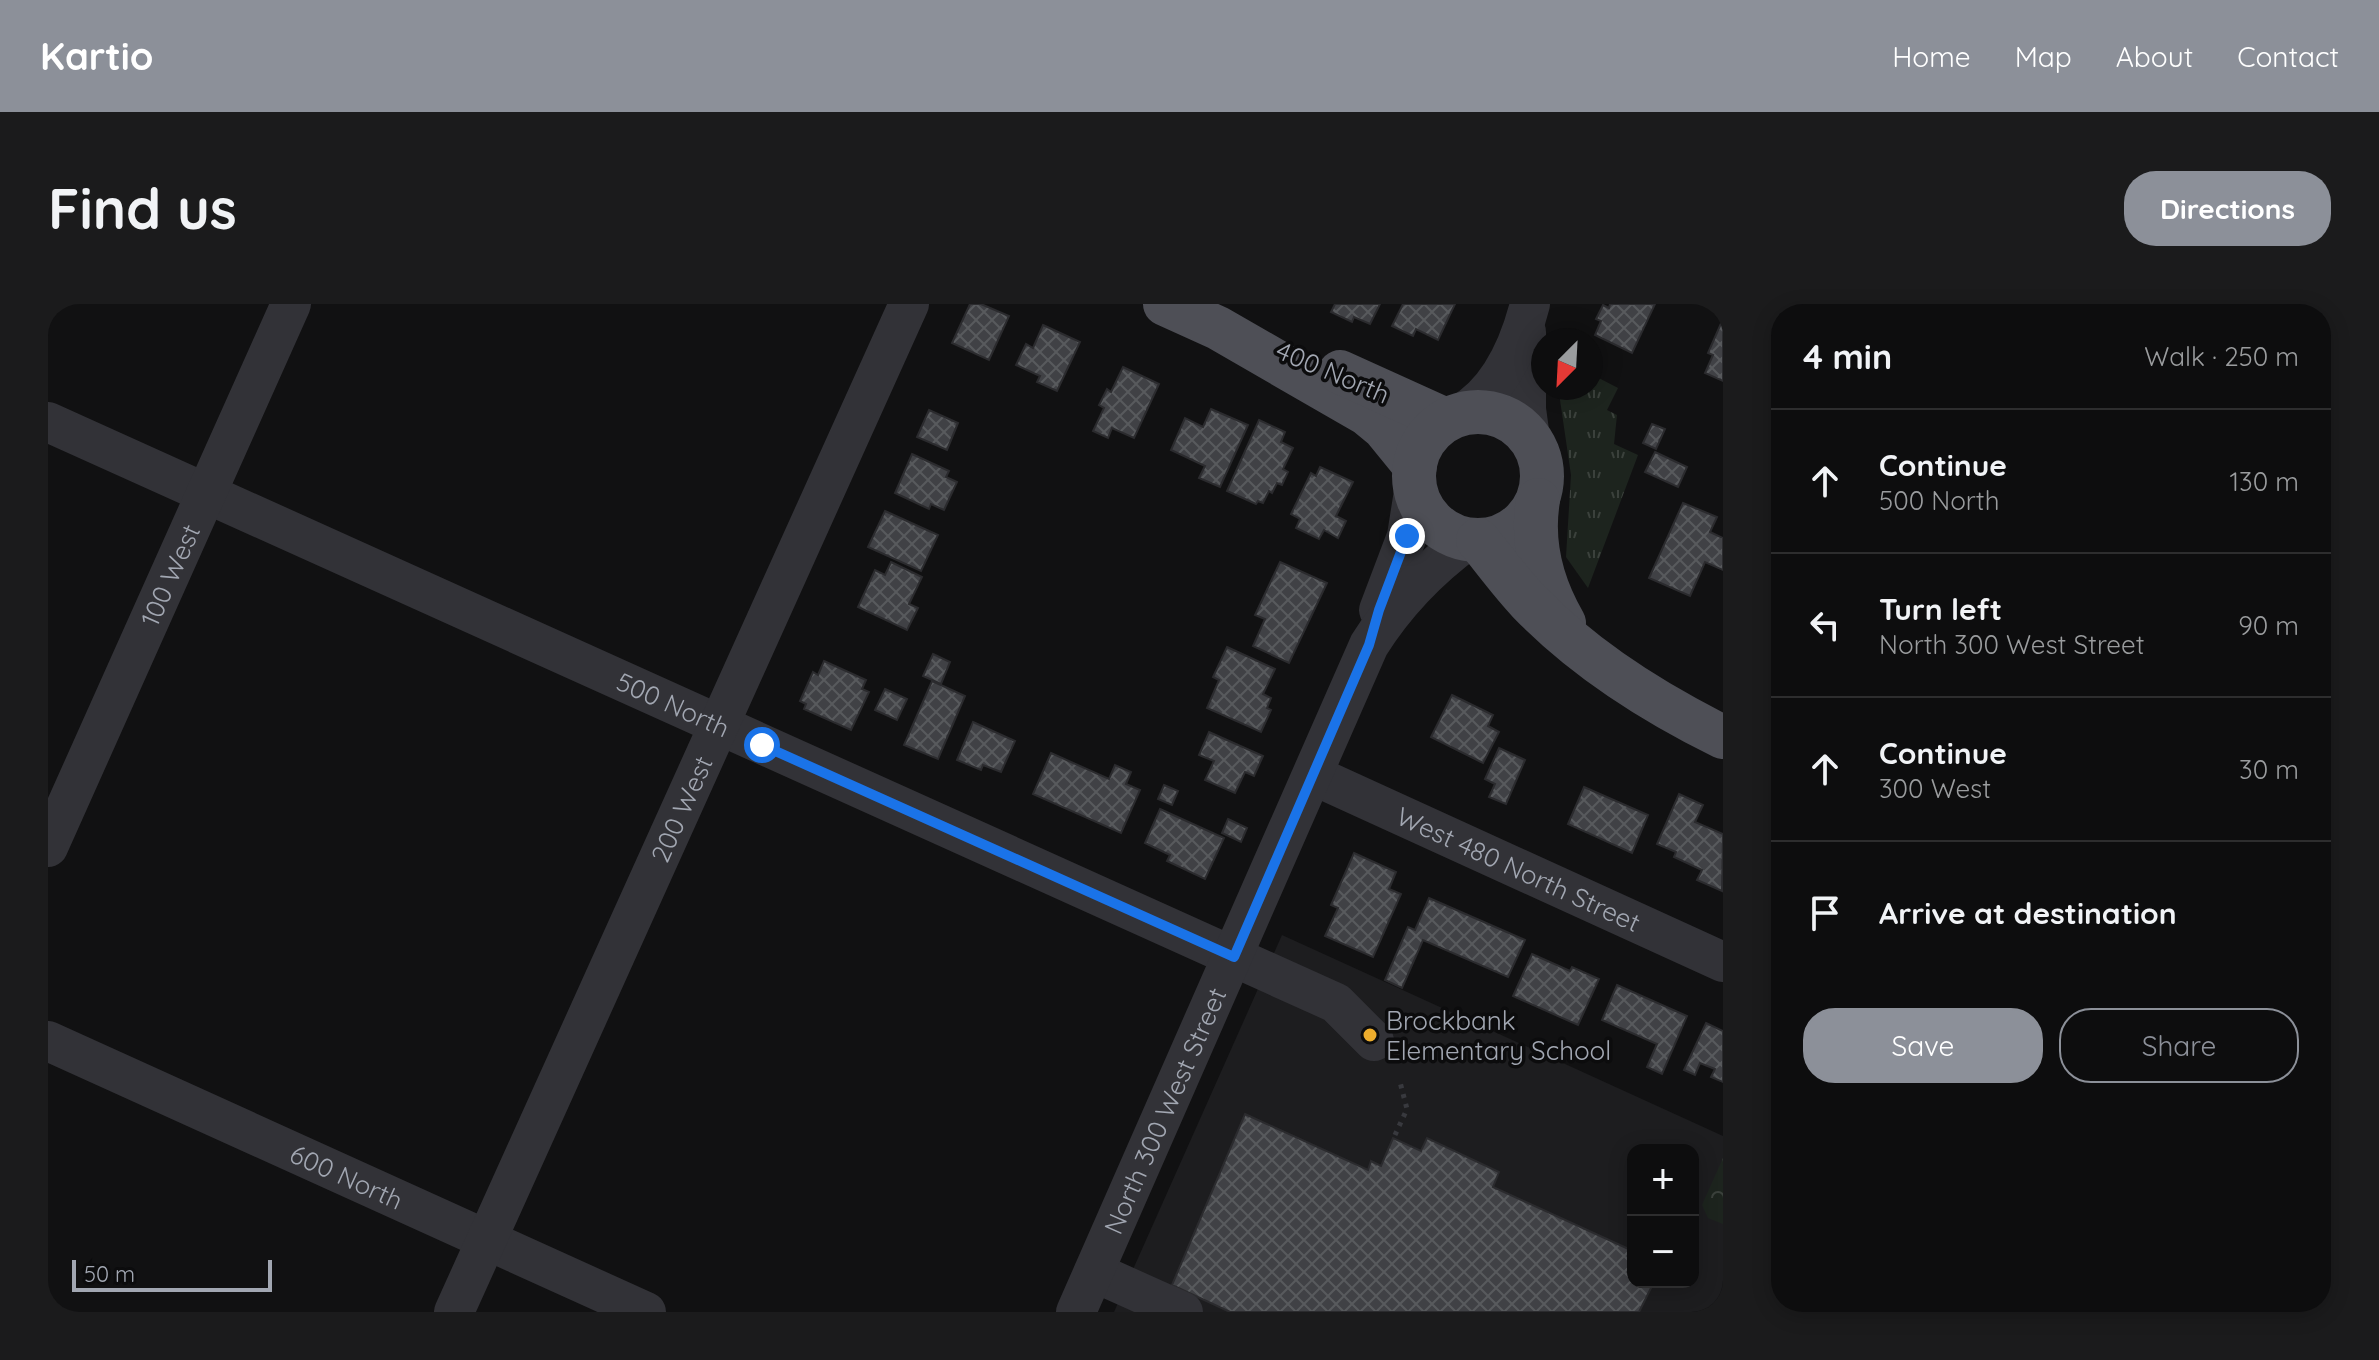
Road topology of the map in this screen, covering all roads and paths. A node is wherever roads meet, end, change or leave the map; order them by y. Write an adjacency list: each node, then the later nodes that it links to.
1 (291, 304): 10 (street, 100 West)
2 (909, 304): 15 (street, 200 West)
3 (1165, 304): 5 (main road, 400 North)
4 (1527, 314): 6 (street); 8 (street)
5 (1218, 328): 6 (main road, 400 North); 9 (main road, 400 North)
6 (1453, 418): 8 (main road); 9 (main road)
7 (48, 422): 10 (street, 500 North)
8 (1530, 438): 11 (main road)
9 (1415, 476): 12 (main road); 13 (street)
10 (205, 493): 15 (street, 500 North); 18 (street, 100 West)
11 (1538, 500): 12 (main road); 14 (main road)
12 (1474, 540): 13 (street); 14 (main road)
13 (1369, 645): 17 (street, North 300 West Street)
14 (1581, 648): 16 (main road)
15 (717, 724): 19 (street, 500 North); 25 (street, 200 West)
16 (1723, 737)
17 (1313, 775): 19 (street, North 300 West Street); 20 (street, West 480 North Street)
18 (48, 847)
19 (1234, 957): 22 (street, 500 North); 26 (street, North 300 West Street)
20 (1723, 962)
21 (48, 1041): 25 (street, 600 North)
22 (1374, 1041)
23 (1400, 1082): 24 (path)
24 (1395, 1135)
25 (486, 1241): 27 (street, 200 West); 28 (street, 600 North)
26 (1094, 1272): 29 (street, North 300 West Street); 30 (street)
27 (454, 1312)
28 (646, 1312)
29 (1076, 1312)
30 (1183, 1312)

